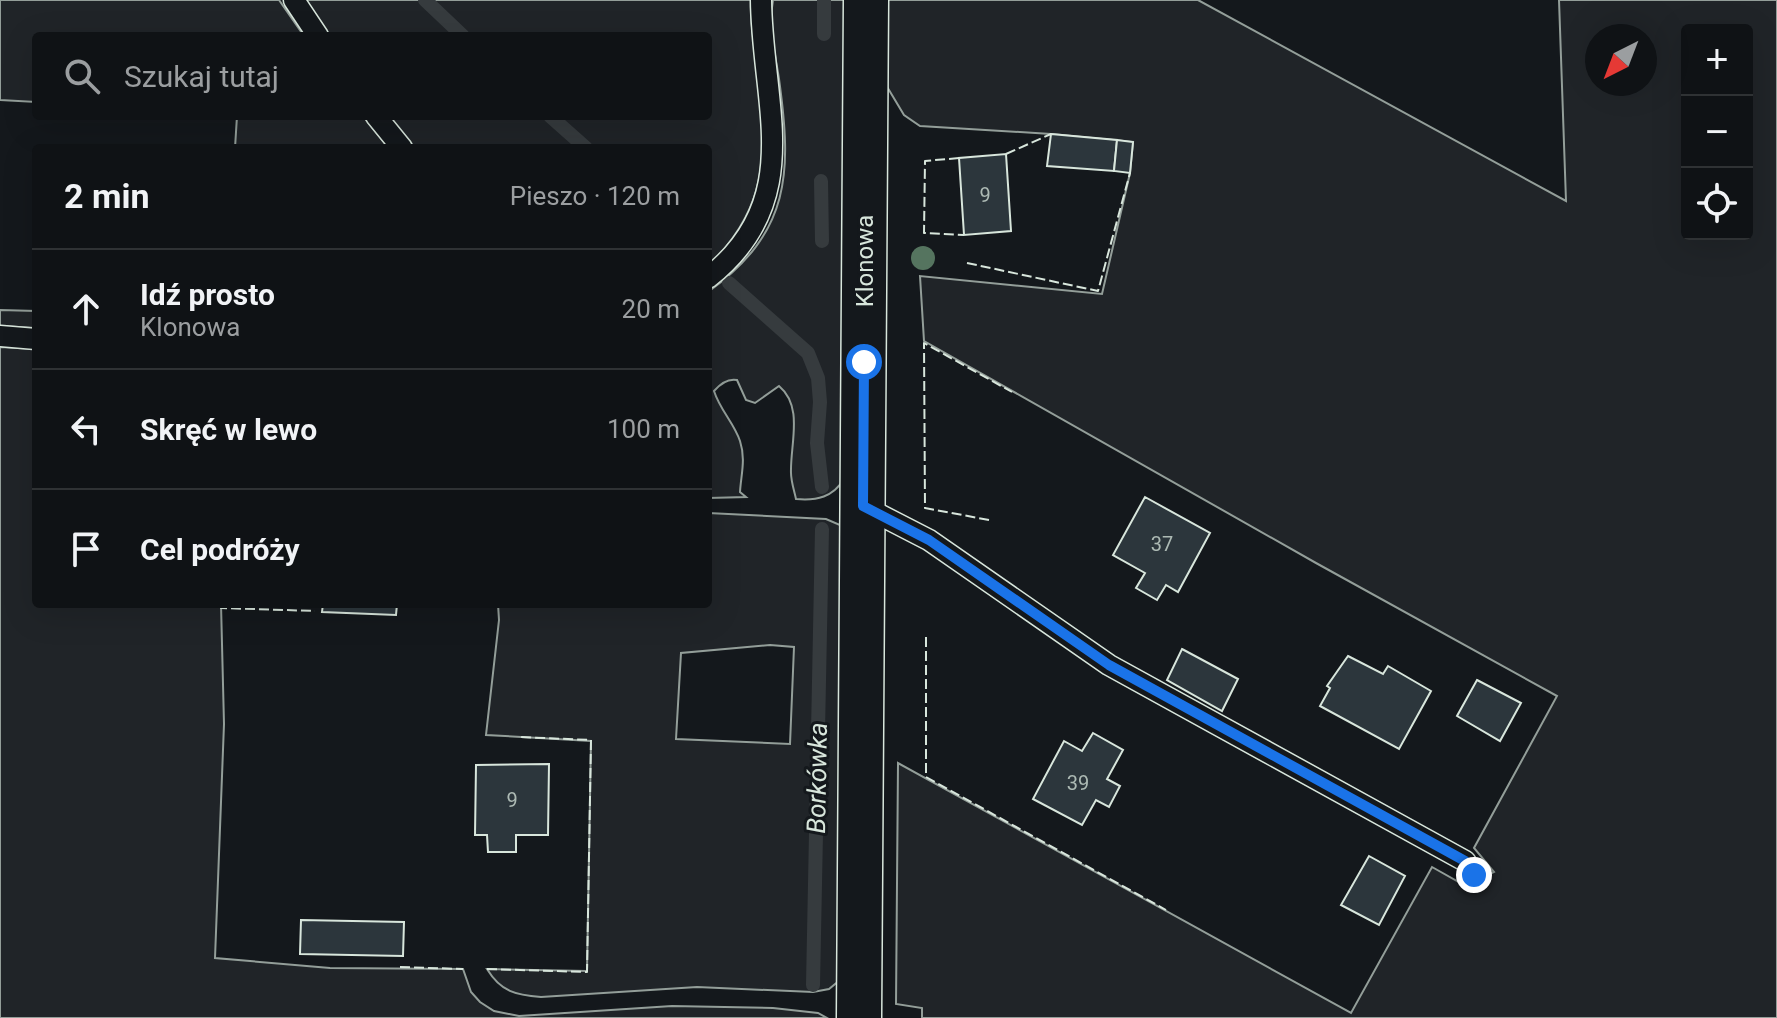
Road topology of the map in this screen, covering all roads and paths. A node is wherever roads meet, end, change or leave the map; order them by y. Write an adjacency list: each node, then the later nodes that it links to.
1 (294, 0): 4 (lane)
2 (761, 0): 7 (lane)
3 (866, 0): 10 (street, Klonowa)
4 (315, 32)
5 (379, 120): 6 (lane)
6 (399, 144)
7 (712, 274)
8 (0, 336): 9 (lane)
9 (32, 339)
10 (863, 506): 11 (lane); 12 (street, Klonowa)
11 (1474, 875)
12 (859, 1018)

